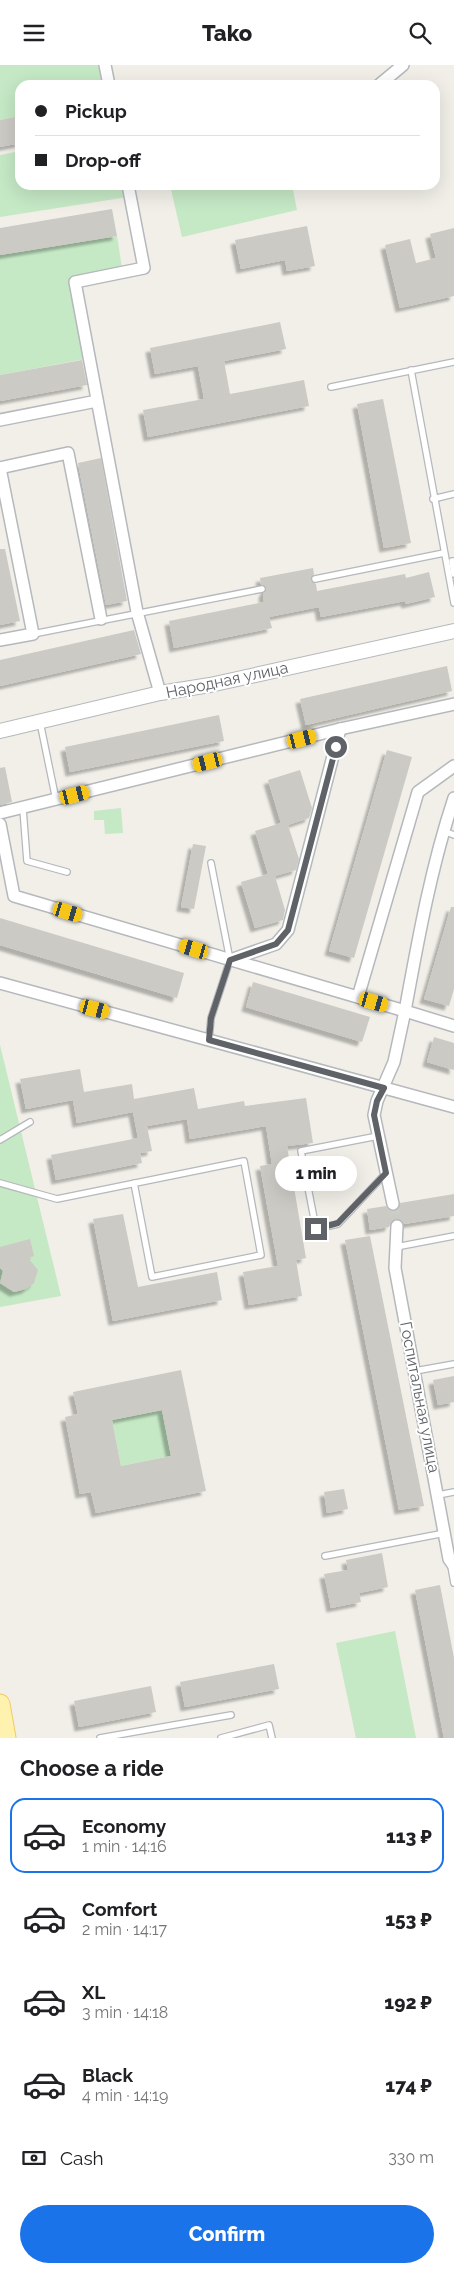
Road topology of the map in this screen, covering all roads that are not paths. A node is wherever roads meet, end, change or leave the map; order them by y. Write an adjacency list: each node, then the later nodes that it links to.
1 (106, 65): 3 (street)
2 (403, 65): 4 (street)
3 (108, 80)
4 (385, 80)
5 (129, 190): 9 (street)
6 (454, 362): 7 (lane)
7 (410, 370): 8 (lane); 13 (lane)
8 (331, 387)
9 (97, 401): 10 (street); 20 (street)
10 (0, 420)
11 (0, 468): 21 (street); 23 (street)
12 (454, 494): 13 (lane)
13 (433, 499): 14 (lane)
14 (444, 553): 17 (lane); 19 (lane)
15 (454, 561): 16 (lane)
16 (454, 574)
17 (315, 579)
18 (262, 589): 20 (lane)
19 (454, 603)
20 (136, 612): 21 (lane); 25 (street)
21 (102, 619): 23 (lane)
22 (454, 631): 25 (street, Народная улица)
23 (33, 634): 24 (street)
24 (0, 641)
25 (160, 693): 27 (street, Народная улица)
26 (454, 704): 28 (street)
27 (40, 722): 29 (street, Народная улица); 32 (lane)
28 (340, 729): 32 (street); 39 (street)
29 (0, 731)
30 (454, 766): 41 (street)
31 (454, 798): 36 (street)
32 (56, 800): 33 (street)
33 (23, 809): 34 (street); 38 (lane)
34 (0, 813)
35 (0, 824): 39 (street)
36 (449, 833): 42 (street)
37 (210, 863): 39 (lane)
38 (67, 872)
39 (230, 960): 41 (street); 44 (lane)
40 (0, 983): 44 (street)
41 (358, 997): 42 (street)
42 (405, 1011): 43 (street); 45 (street)
43 (454, 1026)
44 (209, 1040): 45 (street)
45 (384, 1088): 46 (street); 48 (street)
46 (454, 1107)
47 (30, 1122): 49 (lane)
48 (378, 1136): 50 (street); 50 (lane)
49 (0, 1140)
50 (386, 1173): 53 (street)
51 (0, 1183): 52 (lane)
52 (134, 1183): 52 (lane)
53 (393, 1204)
54 (397, 1225): 56 (street, Госпитальная улица)
55 (454, 1236): 56 (lane)
56 (396, 1247): 58 (street, Госпитальная улица)
57 (454, 1364): 58 (lane)
58 (415, 1371): 60 (street, Госпитальная улица)
59 (454, 1493): 60 (lane)
60 (438, 1495): 61 (street, Госпитальная улица)
61 (445, 1533): 62 (lane); 63 (street, Госпитальная улица)
62 (325, 1556)
63 (452, 1562): 64 (lane)
64 (454, 1583)
65 (0, 1704): 67 (main road)
66 (231, 1715): 68 (lane)
67 (6, 1738)
68 (100, 1738)
69 (220, 1738): 70 (lane)
70 (272, 1738)

